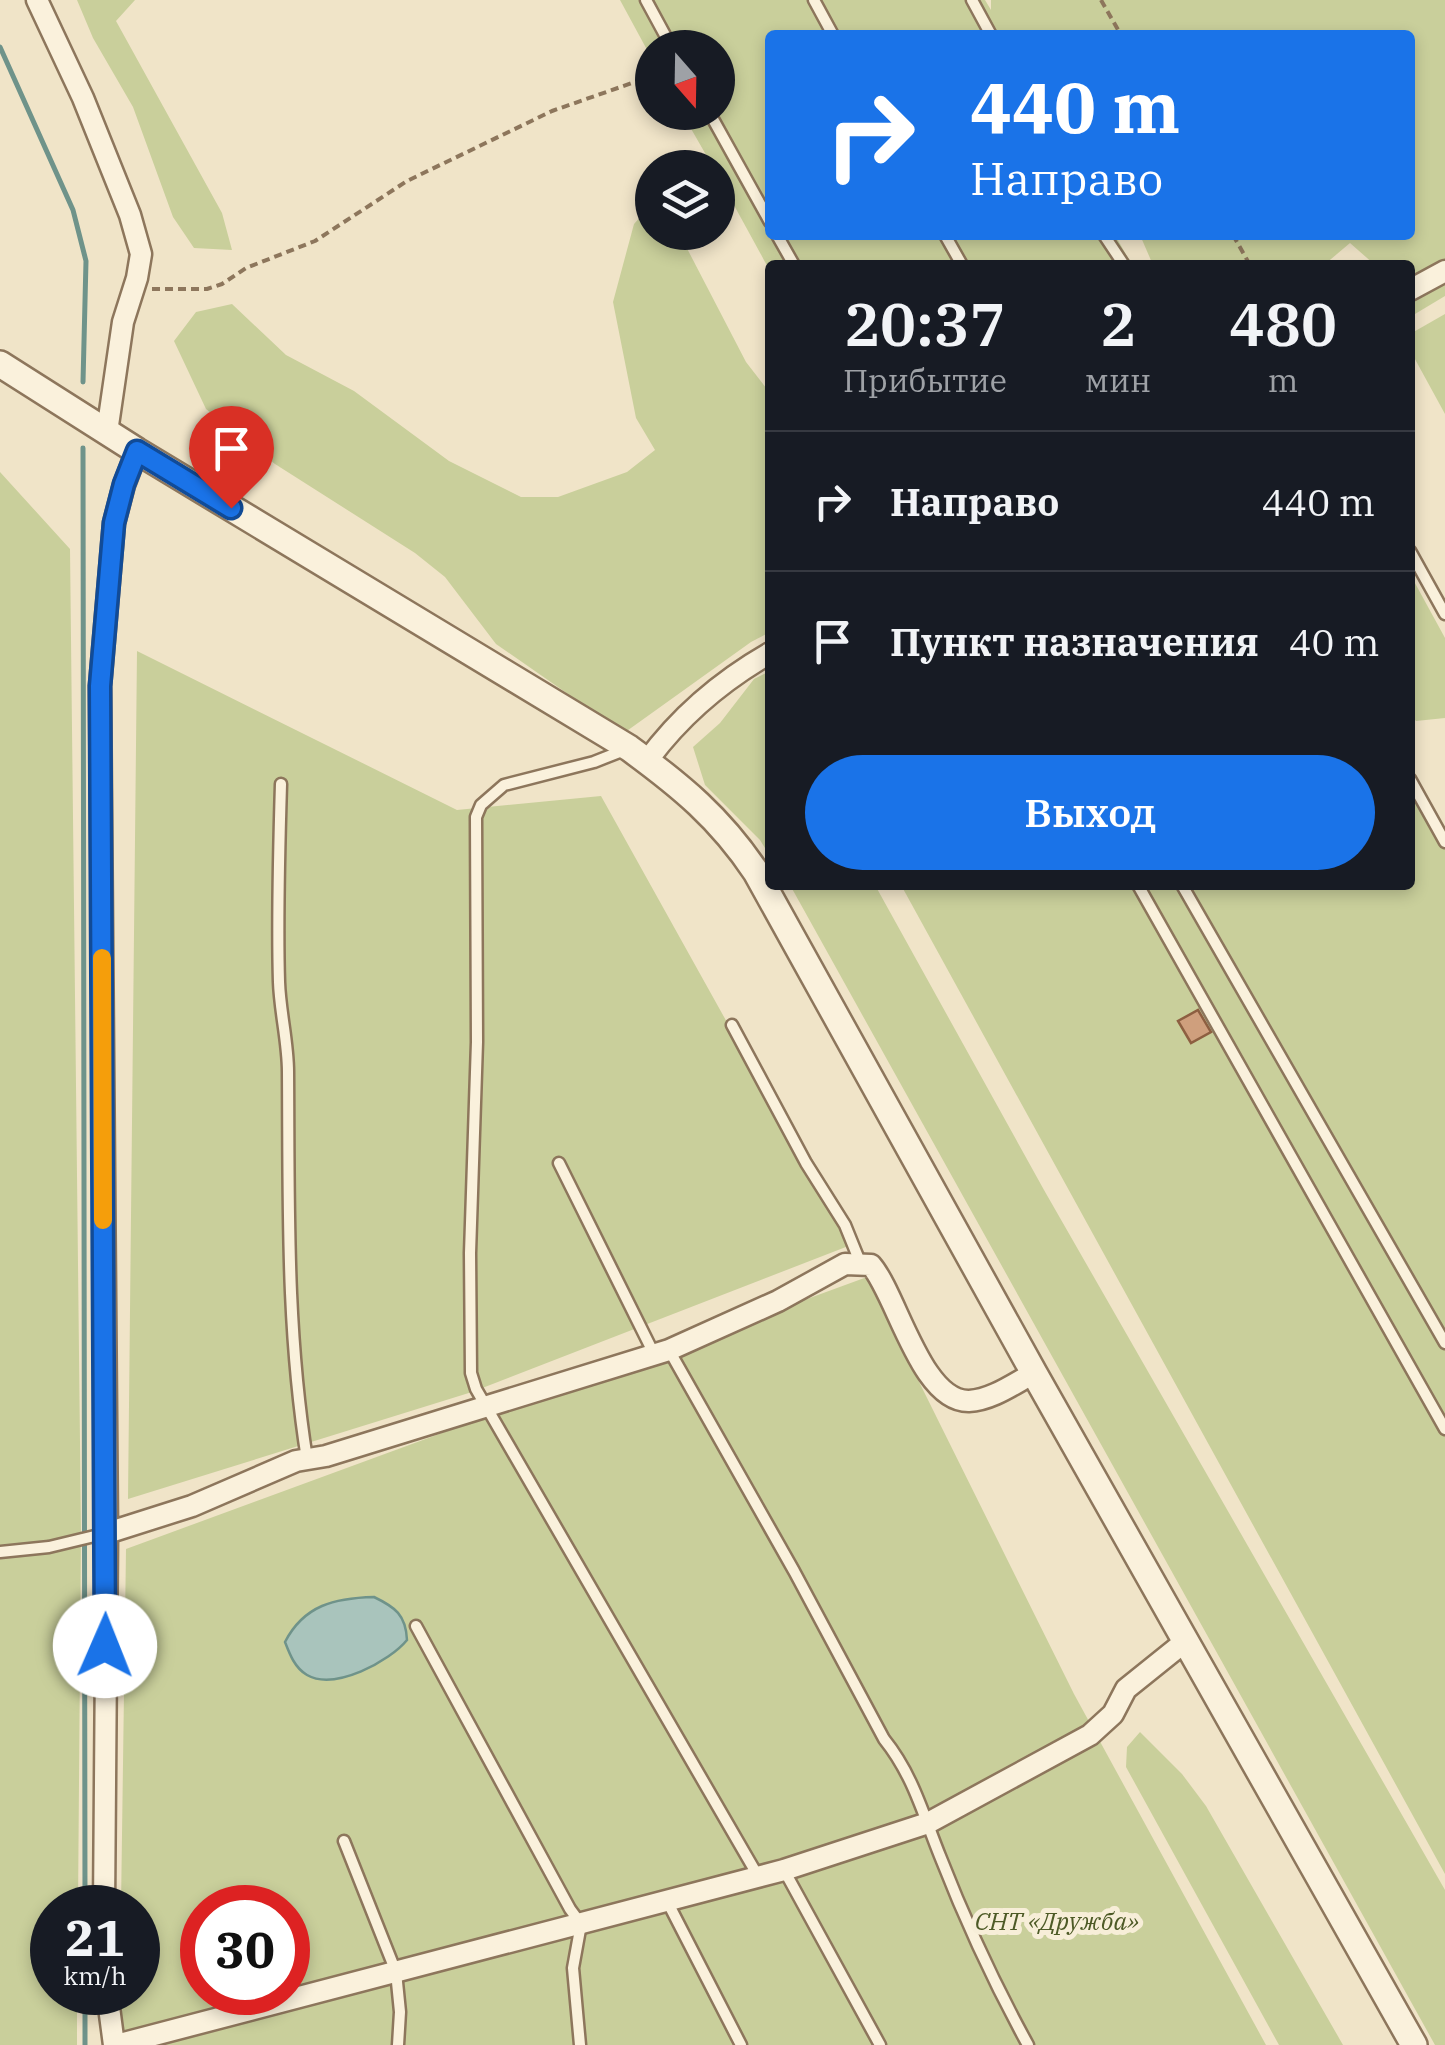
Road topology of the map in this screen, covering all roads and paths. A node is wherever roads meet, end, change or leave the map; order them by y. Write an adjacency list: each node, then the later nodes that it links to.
1 (36, 0): 15 (street)
2 (646, 0): 6 (lane)
3 (814, 0): 7 (lane)
4 (972, 0): 8 (lane)
5 (1101, 0): 9 (path)
6 (662, 30)
7 (830, 30)
8 (988, 30)
9 (1118, 30)
10 (632, 83): 15 (path)
11 (719, 130): 12 (lane)
12 (765, 213)
13 (1445, 270): 14 (street)
14 (1415, 287)
15 (132, 299): 17 (street)
16 (0, 364): 17 (street)
17 (107, 432): 18 (street)
18 (137, 451): 22 (street); 39 (street)
19 (1415, 560): 20 (lane)
20 (1445, 614)
21 (765, 655): 22 (street)
22 (638, 755): 26 (street); 36 (lane)
23 (281, 784): 38 (lane)
24 (1415, 788): 25 (lane)
25 (1445, 842)
26 (765, 888)
27 (766, 890): 35 (street)
28 (1141, 890): 37 (lane)
29 (1185, 890): 33 (lane)
30 (732, 1025): 32 (lane)
31 (559, 1163): 34 (lane)
32 (860, 1262): 34 (street); 35 (street)
33 (1445, 1343)
34 (662, 1352): 36 (street); 43 (lane)
35 (1034, 1373): 42 (street)
36 (486, 1406): 38 (street); 46 (lane)
37 (1445, 1430)
38 (307, 1459): 39 (street)
39 (102, 1534): 40 (lane); 47 (street)
40 (0, 1552)
41 (416, 1626): 49 (lane)
42 (1187, 1640): 43 (street); 58 (street)
43 (928, 1823): 45 (street); 57 (lane)
44 (344, 1842): 50 (lane)
45 (784, 1870): 46 (street); 56 (lane)
46 (759, 1877): 48 (street)
47 (104, 1885)
48 (666, 1901): 49 (street); 55 (lane)
49 (581, 1924): 50 (street); 54 (lane)
50 (396, 1972): 52 (street); 53 (lane)
51 (110, 2015): 52 (street)
52 (115, 2045)
53 (398, 2045)
54 (580, 2045)
55 (740, 2045)
56 (880, 2045)
57 (1028, 2045)
58 (1414, 2045)

